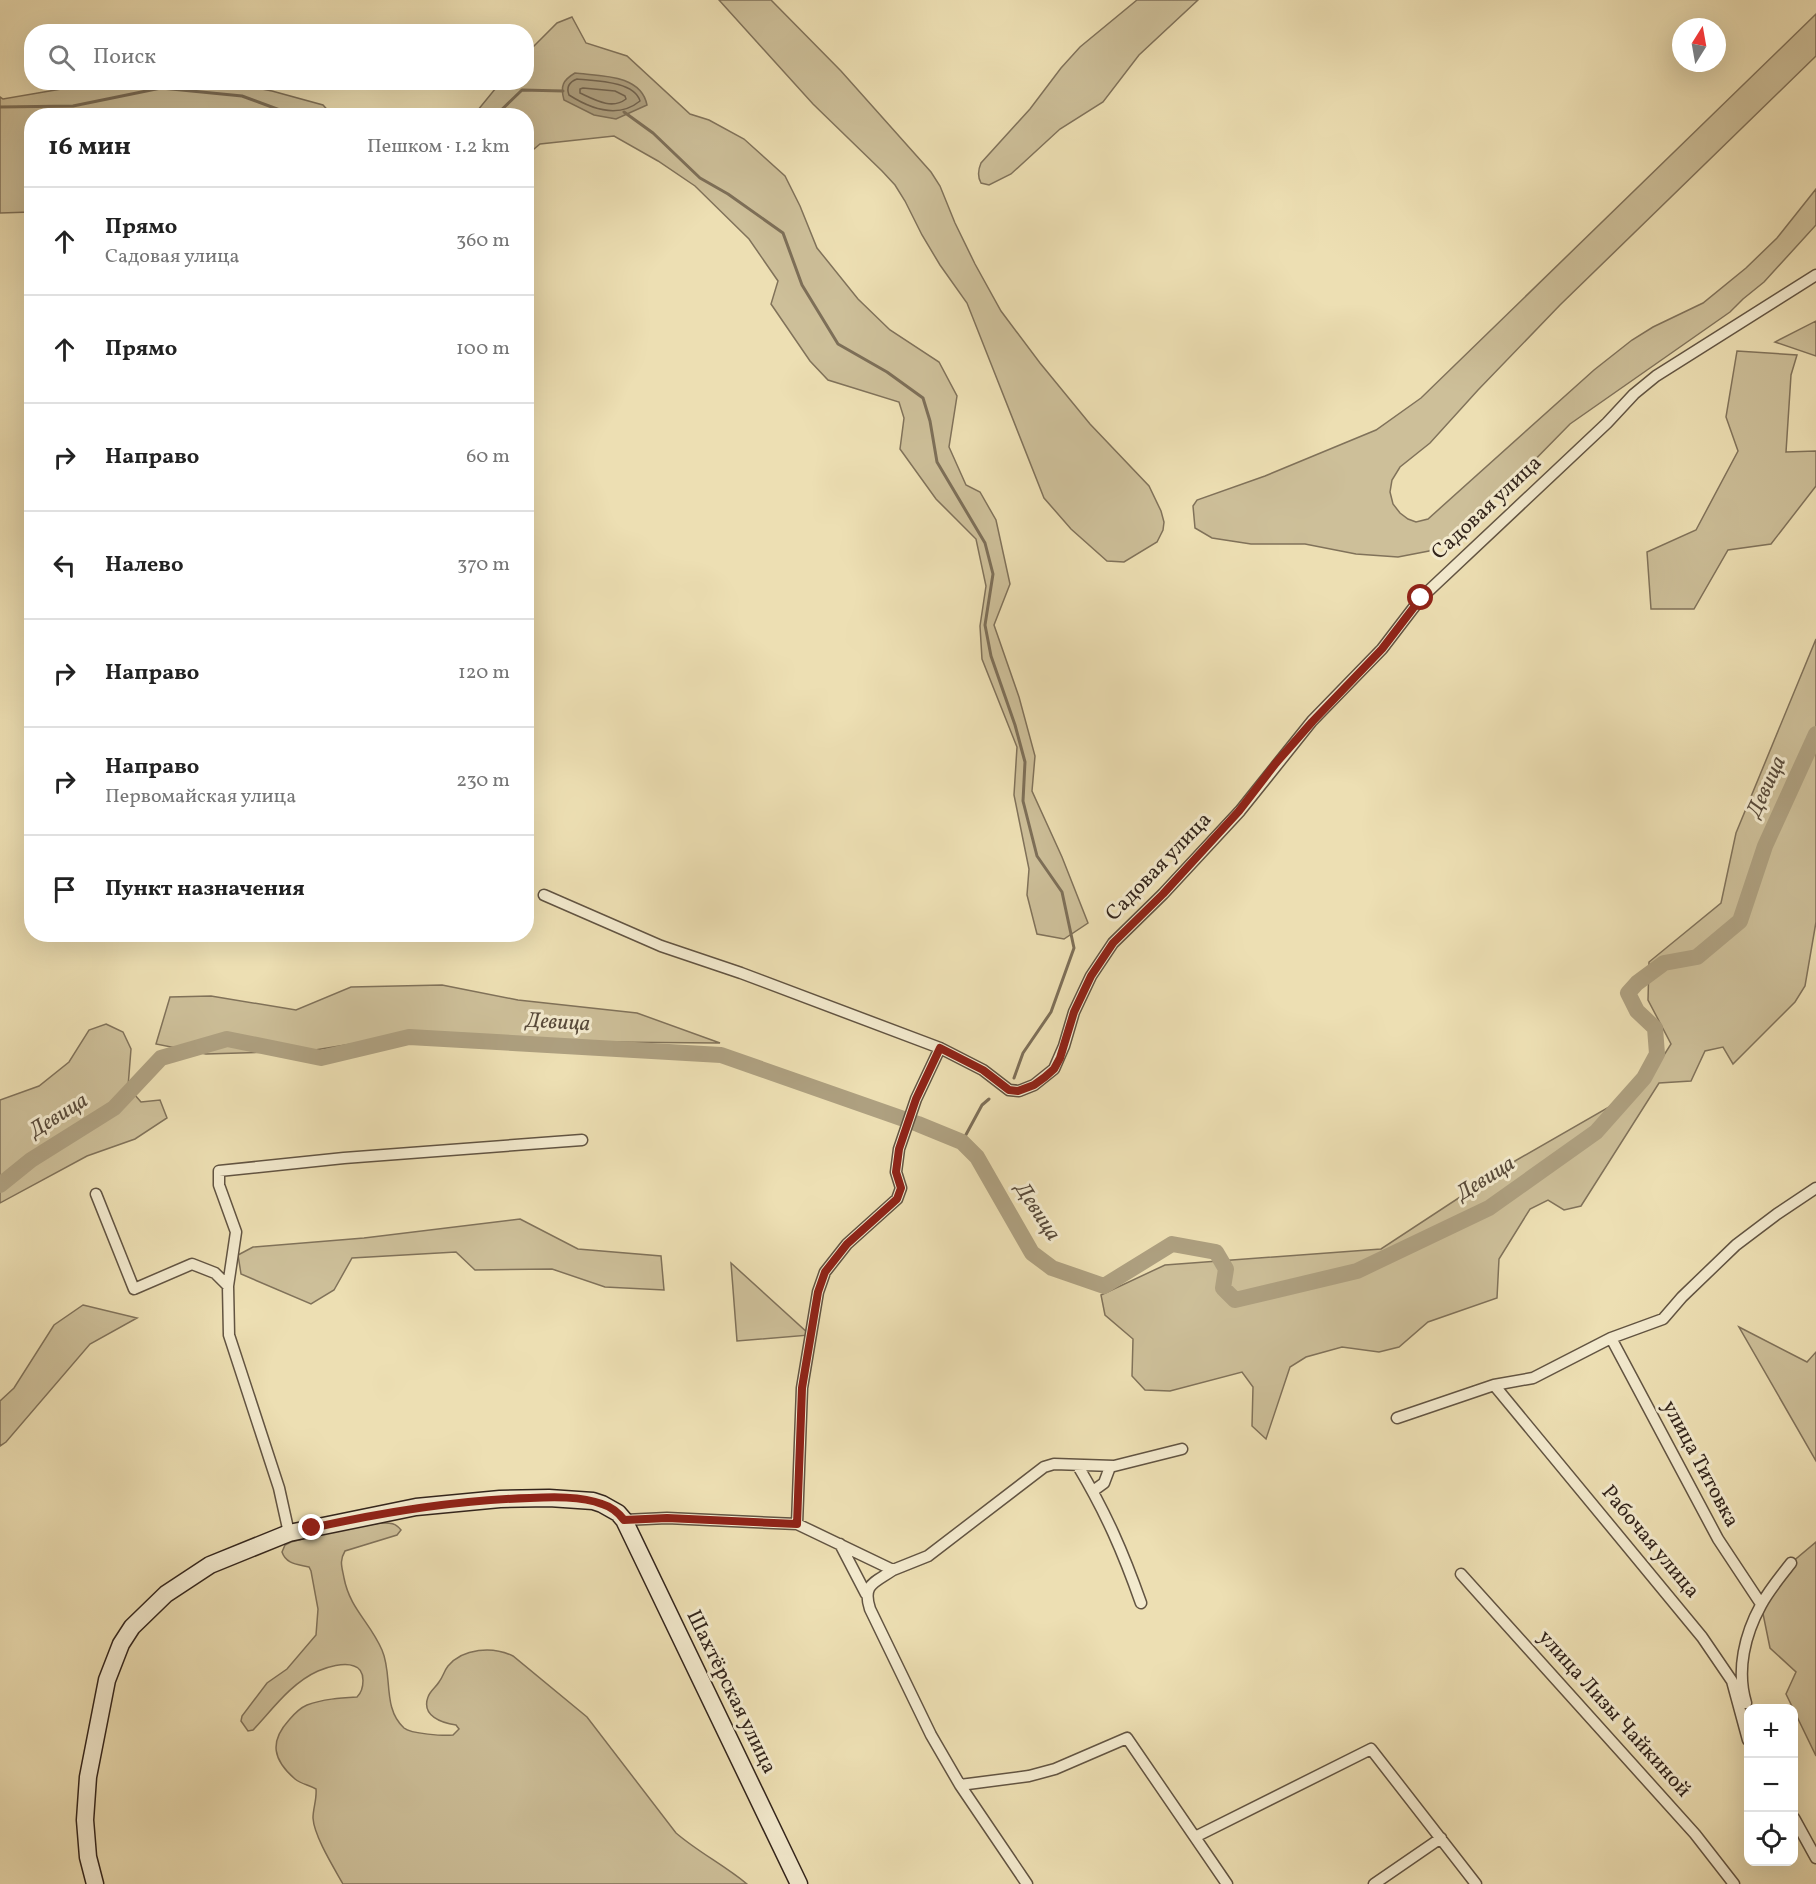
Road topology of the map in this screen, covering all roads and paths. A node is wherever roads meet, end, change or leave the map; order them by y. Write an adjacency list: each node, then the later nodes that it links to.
1 (1816, 275): 3 (street, Садовая улица)
2 (544, 895): 3 (street, Садовая улица)
3 (940, 1048): 16 (street)
4 (582, 1140): 7 (street)
5 (1816, 1188): 8 (street)
6 (96, 1194): 7 (street)
7 (228, 1286): 17 (street)
8 (1611, 1338): 9 (street); 24 (street, улица Титовка)
9 (1494, 1385): 10 (street); 26 (street, Рабочая улица)
10 (1397, 1418)
11 (1182, 1449): 13 (street)
12 (1078, 1466): 13 (street); 14 (street); 20 (street)
13 (1110, 1467): 14 (street)
14 (1093, 1491): 23 (street)
15 (624, 1520): 16 (street); 17 (street); 33 (street, Шахтёрская улица)
16 (797, 1524): 18 (street)
17 (289, 1533): 32 (street)
18 (839, 1544): 20 (street); 22 (street)
19 (1791, 1563): 24 (street)
20 (893, 1570): 22 (street)
21 (1461, 1574): 38 (street, улица Лизы Чайкиной)
22 (866, 1594): 27 (street)
23 (1141, 1603)
24 (1761, 1604): 25 (street)
25 (1746, 1704)
26 (1744, 1723)
27 (960, 1785): 29 (street); 34 (street)
28 (1798, 1825): 31 (street)
29 (1195, 1837): 30 (street); 35 (street)
30 (1441, 1838): 36 (street); 37 (street)
31 (1816, 1858)
32 (95, 1884)
33 (799, 1884)
34 (1027, 1884)
35 (1227, 1884)
36 (1374, 1884)
37 (1476, 1884)
38 (1734, 1884)

